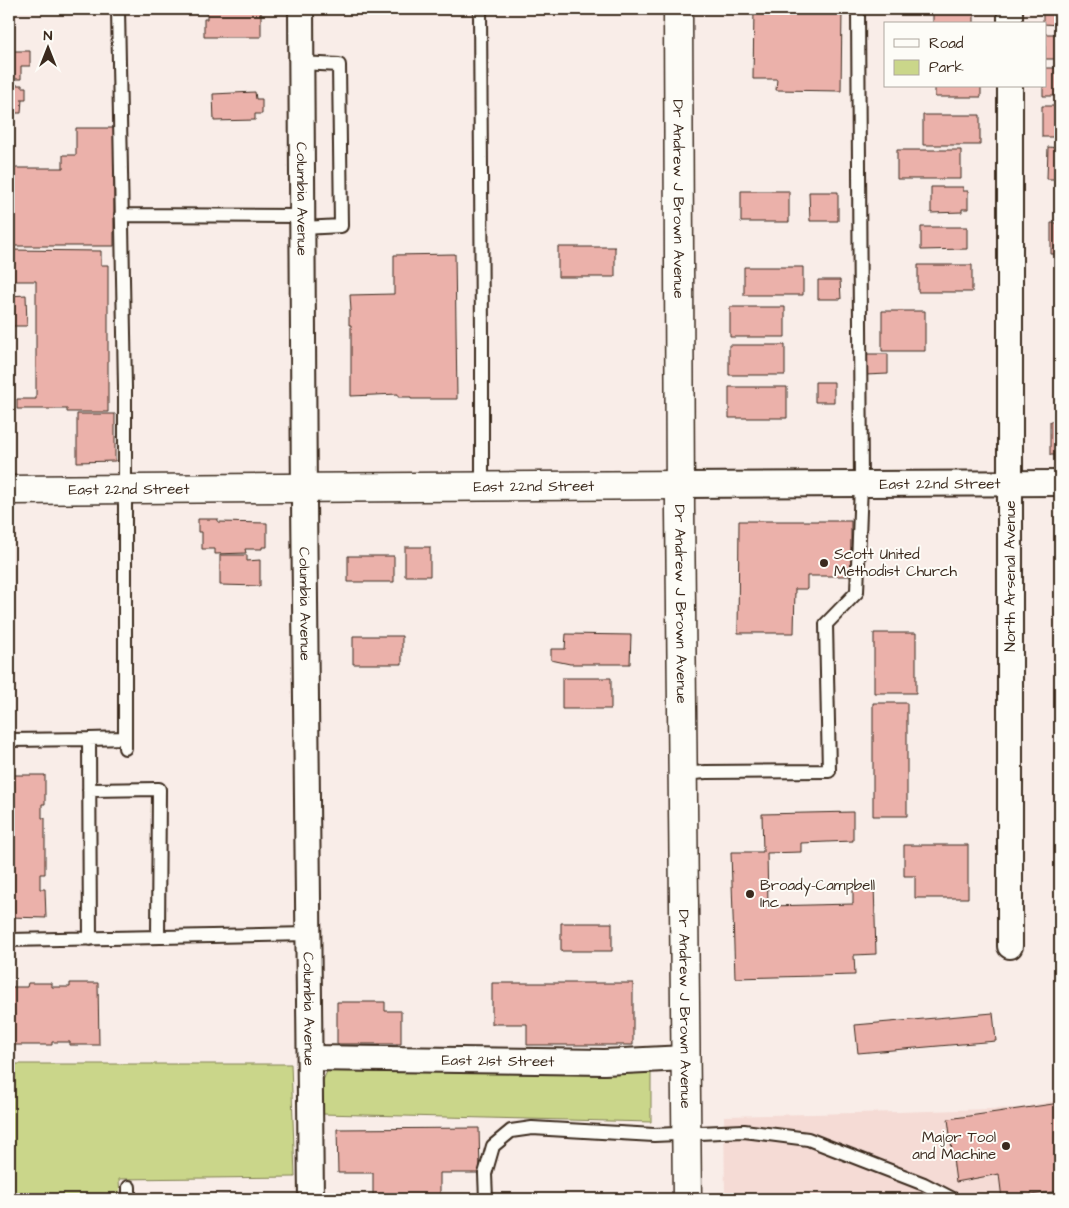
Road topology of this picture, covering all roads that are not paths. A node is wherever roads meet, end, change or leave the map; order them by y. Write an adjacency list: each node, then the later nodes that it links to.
1 (118, 9): 10 (lane)
2 (301, 9): 8 (street, Columbia Avenue)
3 (480, 9): 16 (lane)
4 (678, 9): 15 (main road, Dr Andrew J Brown Avenue)
5 (858, 9): 14 (lane)
6 (1010, 9): 7 (street)
7 (1010, 22)
8 (302, 63): 11 (street, Columbia Avenue); 11 (lane)
9 (1010, 88): 12 (street, North Arsenal Avenue)
10 (122, 215): 11 (lane); 18 (lane)
11 (303, 222): 17 (street, Columbia Avenue)
12 (1009, 483): 13 (street, East 22nd Street); 14 (street, East 22nd Street); 28 (street, North Arsenal Avenue)
13 (1060, 483)
14 (861, 484): 15 (street, East 22nd Street); 22 (lane)
15 (680, 485): 16 (main road, East 22nd Street); 22 (main road, Dr Andrew J Brown Avenue)
16 (482, 487): 17 (main road, East 22nd Street)
17 (304, 488): 18 (main road, East 22nd Street); 24 (street, Columbia Avenue)
18 (125, 489): 19 (main road, East 22nd Street); 20 (lane)
19 (9, 490)
20 (89, 739): 21 (lane); 23 (lane)
21 (9, 740)
22 (683, 774): 30 (main road, Dr Andrew J Brown Avenue)
23 (89, 790): 25 (lane); 26 (lane)
24 (308, 934): 25 (lane); 29 (street, Columbia Avenue)
25 (158, 937): 26 (lane)
26 (90, 939): 27 (lane)
27 (9, 940)
28 (1010, 946)
29 (310, 1058): 30 (street, East 21st Street); 32 (street, Columbia Avenue)
30 (685, 1058): 31 (main road, Dr Andrew J Brown Avenue)
31 (687, 1134): 33 (lane); 34 (main road, Dr Andrew J Brown Avenue); 35 (lane)
32 (311, 1199)
33 (486, 1199)
34 (687, 1199)
35 (953, 1199)

